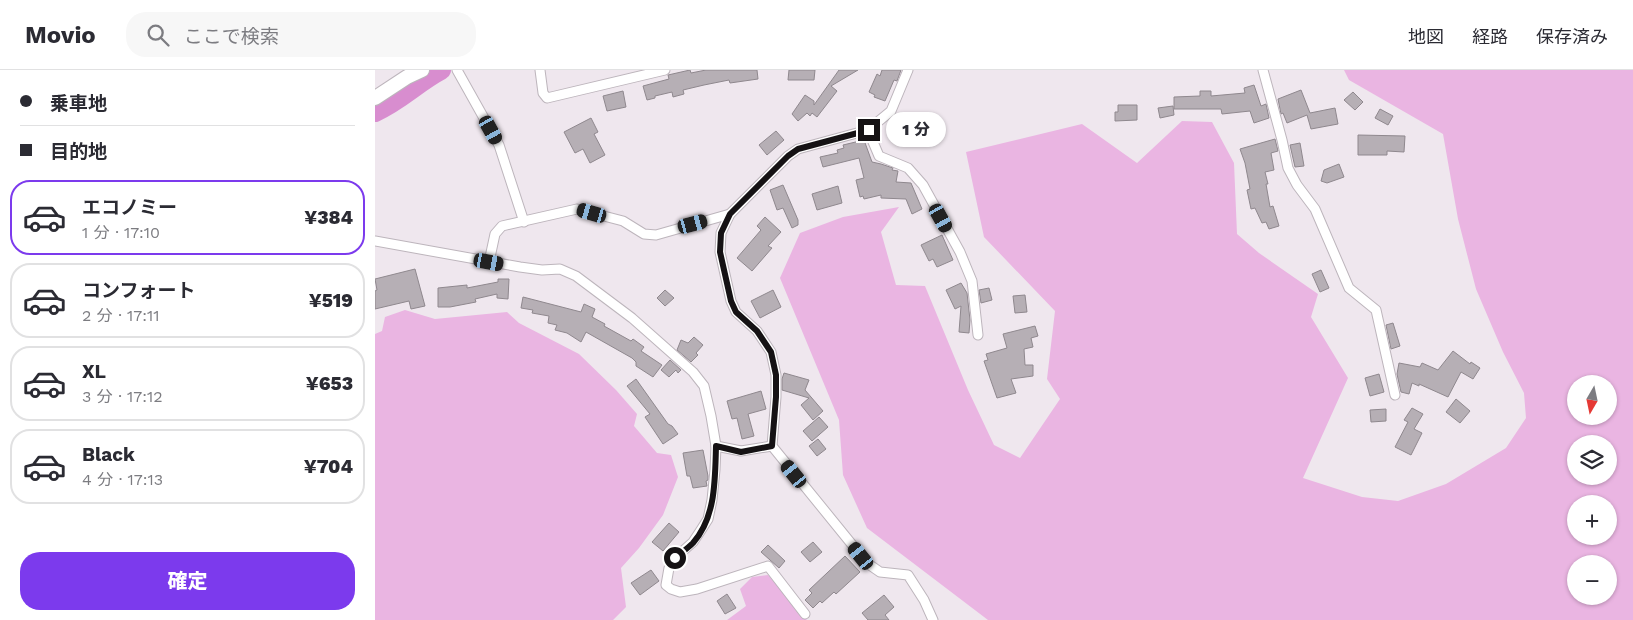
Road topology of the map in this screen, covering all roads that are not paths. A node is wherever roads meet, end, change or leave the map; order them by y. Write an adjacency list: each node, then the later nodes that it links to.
1 (422, 70): 8 (street)
2 (457, 70): 11 (street)
3 (540, 70): 7 (street)
4 (665, 70): 7 (street)
5 (908, 70): 9 (street)
6 (1263, 70): 15 (street)
7 (638, 73)
8 (375, 98)
9 (869, 130): 10 (street); 14 (street)
10 (730, 214): 11 (street); 17 (street)
11 (524, 222): 13 (street)
12 (375, 241): 13 (street)
13 (489, 262): 16 (street)
14 (978, 335)
15 (1395, 395)
16 (716, 446): 17 (street); 18 (street)
17 (772, 446): 19 (street)
18 (805, 614)
19 (933, 620)

